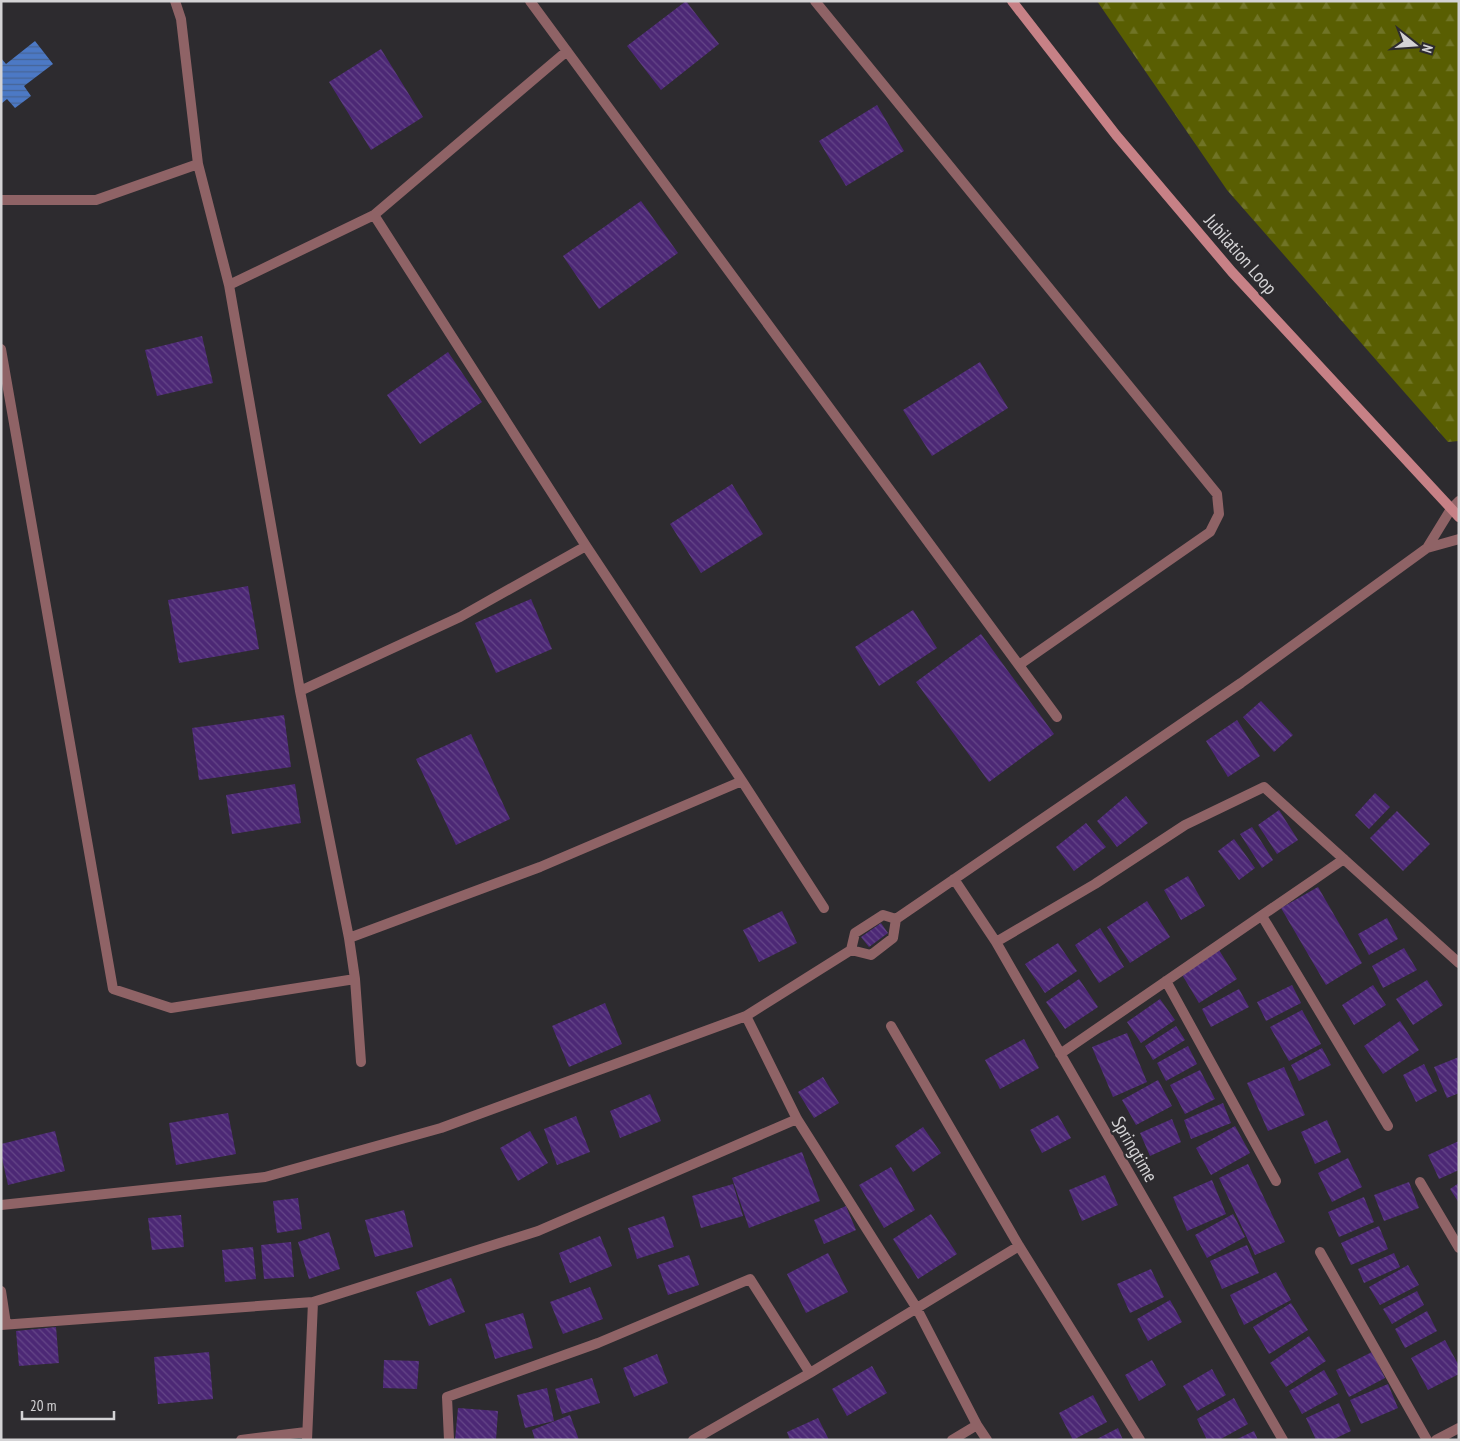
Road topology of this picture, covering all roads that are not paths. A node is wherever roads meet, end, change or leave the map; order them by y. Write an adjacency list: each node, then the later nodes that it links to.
1 (175, 1): 6 (street)
2 (530, 1): 5 (street)
3 (815, 1): 17 (street)
4 (1012, 1): 12 (main road, Jubilation Loop)
5 (567, 51): 8 (street); 17 (street)
6 (198, 164): 7 (street); 9 (street)
7 (1, 200)
8 (374, 215): 9 (street); 15 (street)
9 (229, 285): 18 (street)
10 (1, 350): 30 (street)
11 (1459, 501): 12 (street)
12 (1451, 509): 13 (main road, Jubilation Loop); 16 (street)
13 (1459, 517)
14 (1459, 539): 16 (street)
15 (586, 546): 18 (street); 20 (street)
16 (1427, 548): 22 (street)
17 (1019, 665): 19 (street)
18 (300, 691): 26 (street)
19 (1057, 717)
20 (742, 781): 23 (street); 26 (street)
21 (1344, 859): 24 (street); 27 (street); 29 (street)
22 (954, 879): 25 (street); 27 (street, Springtime)
23 (824, 908)
24 (1262, 916): 31 (street); 37 (street)
25 (896, 919): 28 (street); 28 (street)
26 (349, 938): 30 (street)
27 (996, 942): 34 (street, Springtime)
28 (852, 950): 32 (street)
29 (1459, 963)
30 (355, 979): 35 (street)
31 (1166, 982): 34 (street); 38 (street)
32 (746, 1016): 36 (street); 40 (street)
33 (891, 1026): 41 (street)
34 (1060, 1054): 58 (street, Springtime)
35 (361, 1062)
36 (797, 1119): 45 (street); 46 (street)
37 (1388, 1126)
38 (1276, 1181)
39 (1420, 1182): 42 (street)
40 (1, 1205)
41 (1019, 1246): 46 (street); 57 (street)
42 (1459, 1248)
43 (1320, 1252): 59 (street)
44 (1, 1291): 47 (street)
45 (313, 1302): 47 (street); 51 (street)
46 (916, 1307): 48 (street); 49 (street)
47 (4, 1324)
48 (810, 1373): 53 (street); 54 (street)
49 (977, 1425): 55 (street); 56 (street)
50 (1459, 1428): 60 (street)
51 (306, 1436): 52 (street)
52 (241, 1440)
53 (449, 1440)
54 (694, 1440)
55 (952, 1440)
56 (987, 1440)
57 (1140, 1440)
58 (1283, 1440)
59 (1427, 1440)
60 (1436, 1440)

